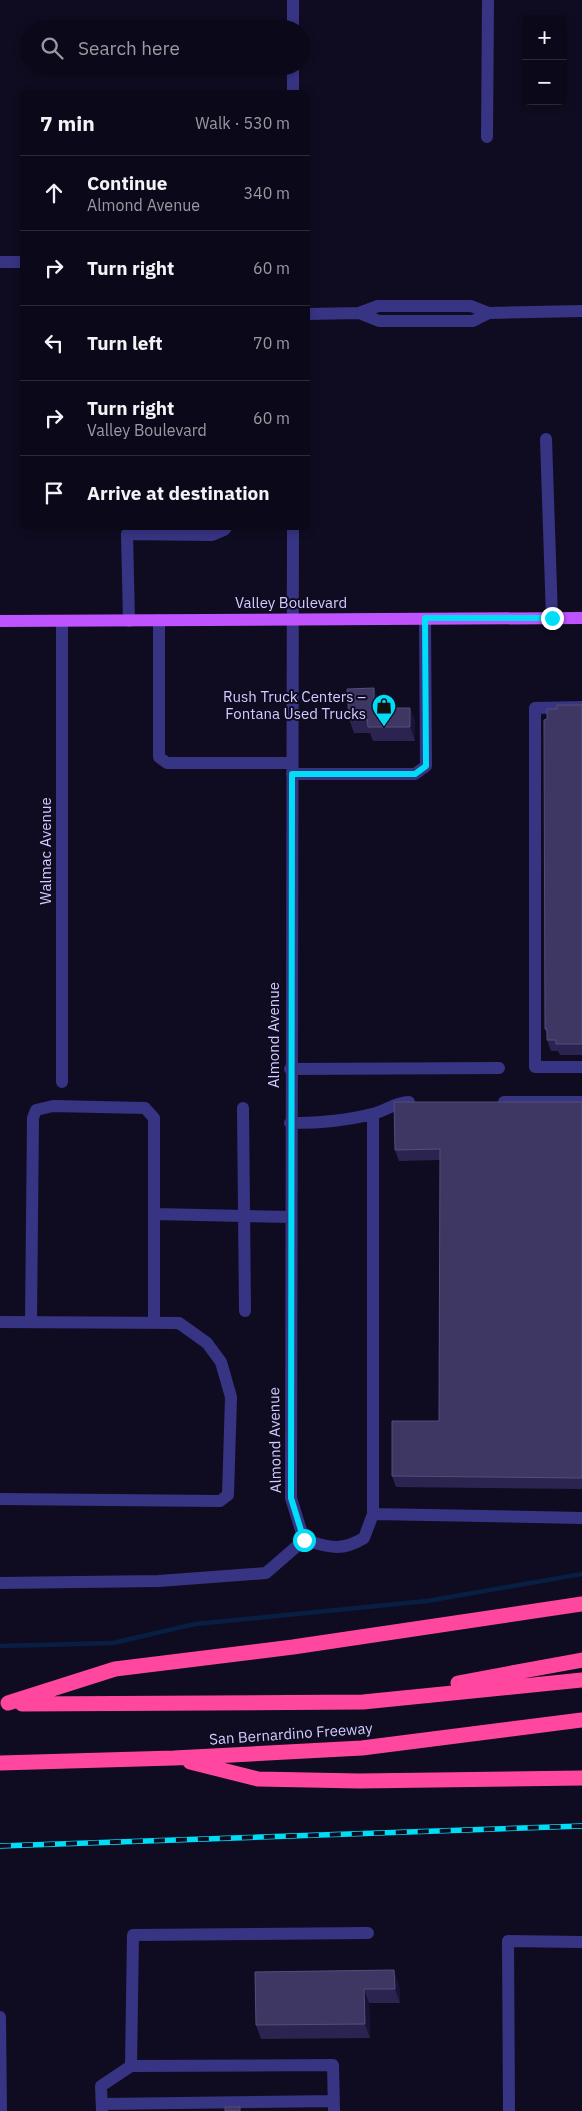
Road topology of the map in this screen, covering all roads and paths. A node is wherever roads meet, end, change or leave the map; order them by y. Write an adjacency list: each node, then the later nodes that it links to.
1 (293, 0): 3 (street)
2 (488, 0): 6 (street)
3 (293, 20)
4 (293, 75): 5 (street)
5 (293, 90)
6 (487, 137)
7 (0, 262): 8 (street)
8 (20, 262)
9 (582, 311): 10 (street)
10 (310, 314)
11 (546, 439): 16 (street)
12 (224, 530): 14 (street)
13 (293, 530): 20 (street, Almond Avenue)
14 (126, 531): 18 (street)
15 (425, 618): 16 (main road, Valley Boulevard); 20 (main road, Valley Boulevard); 24 (street)
16 (552, 618): 17 (main road, Valley Boulevard)
17 (582, 618)
18 (129, 620): 19 (main road, Valley Boulevard); 21 (main road, Valley Boulevard)
19 (159, 620): 20 (main road, Valley Boulevard); 24 (street)
20 (292, 620): 24 (street, Almond Avenue)
21 (62, 621): 22 (main road, Valley Boulevard); 28 (street, Walmac Avenue)
22 (0, 622)
23 (582, 707): 25 (street)
24 (292, 769): 27 (street, Almond Avenue)
25 (582, 1067)
26 (499, 1068): 27 (street)
27 (290, 1069): 34 (street, Almond Avenue)
28 (62, 1082)
29 (419, 1102): 33 (street)
30 (496, 1102): 31 (street)
31 (582, 1102)
32 (243, 1108): 36 (street)
33 (373, 1114): 34 (street); 43 (street)
34 (290, 1123): 37 (street, Almond Avenue)
35 (154, 1214): 36 (street); 40 (street); 41 (street)
36 (244, 1216): 37 (street); 38 (street)
37 (290, 1217): 45 (street, Almond Avenue)
38 (245, 1312)
39 (0, 1322): 40 (street)
40 (31, 1322): 41 (street)
41 (154, 1322): 42 (street)
42 (0, 1499)
43 (373, 1514): 44 (street); 45 (street)
44 (582, 1518)
45 (304, 1540): 46 (street)
46 (0, 1583)
47 (582, 1604): 51 (highway)
48 (582, 1660): 50 (highway)
49 (582, 1680): 50 (highway, San Bernardino Freeway)
50 (363, 1702): 51 (highway, San Bernardino Freeway)
51 (4, 1704)
52 (582, 1720): 53 (highway, San Bernardino Freeway)
53 (174, 1758): 54 (highway, San Bernardino Freeway); 55 (highway)
54 (0, 1763)
55 (582, 1778)
56 (368, 1933): 59 (street)
57 (582, 1942): 63 (street)
58 (0, 2018): 62 (street)
59 (131, 2066): 60 (street); 61 (street)
60 (334, 2106): 61 (street)
61 (102, 2108)
62 (1, 2111)
63 (509, 2111)

